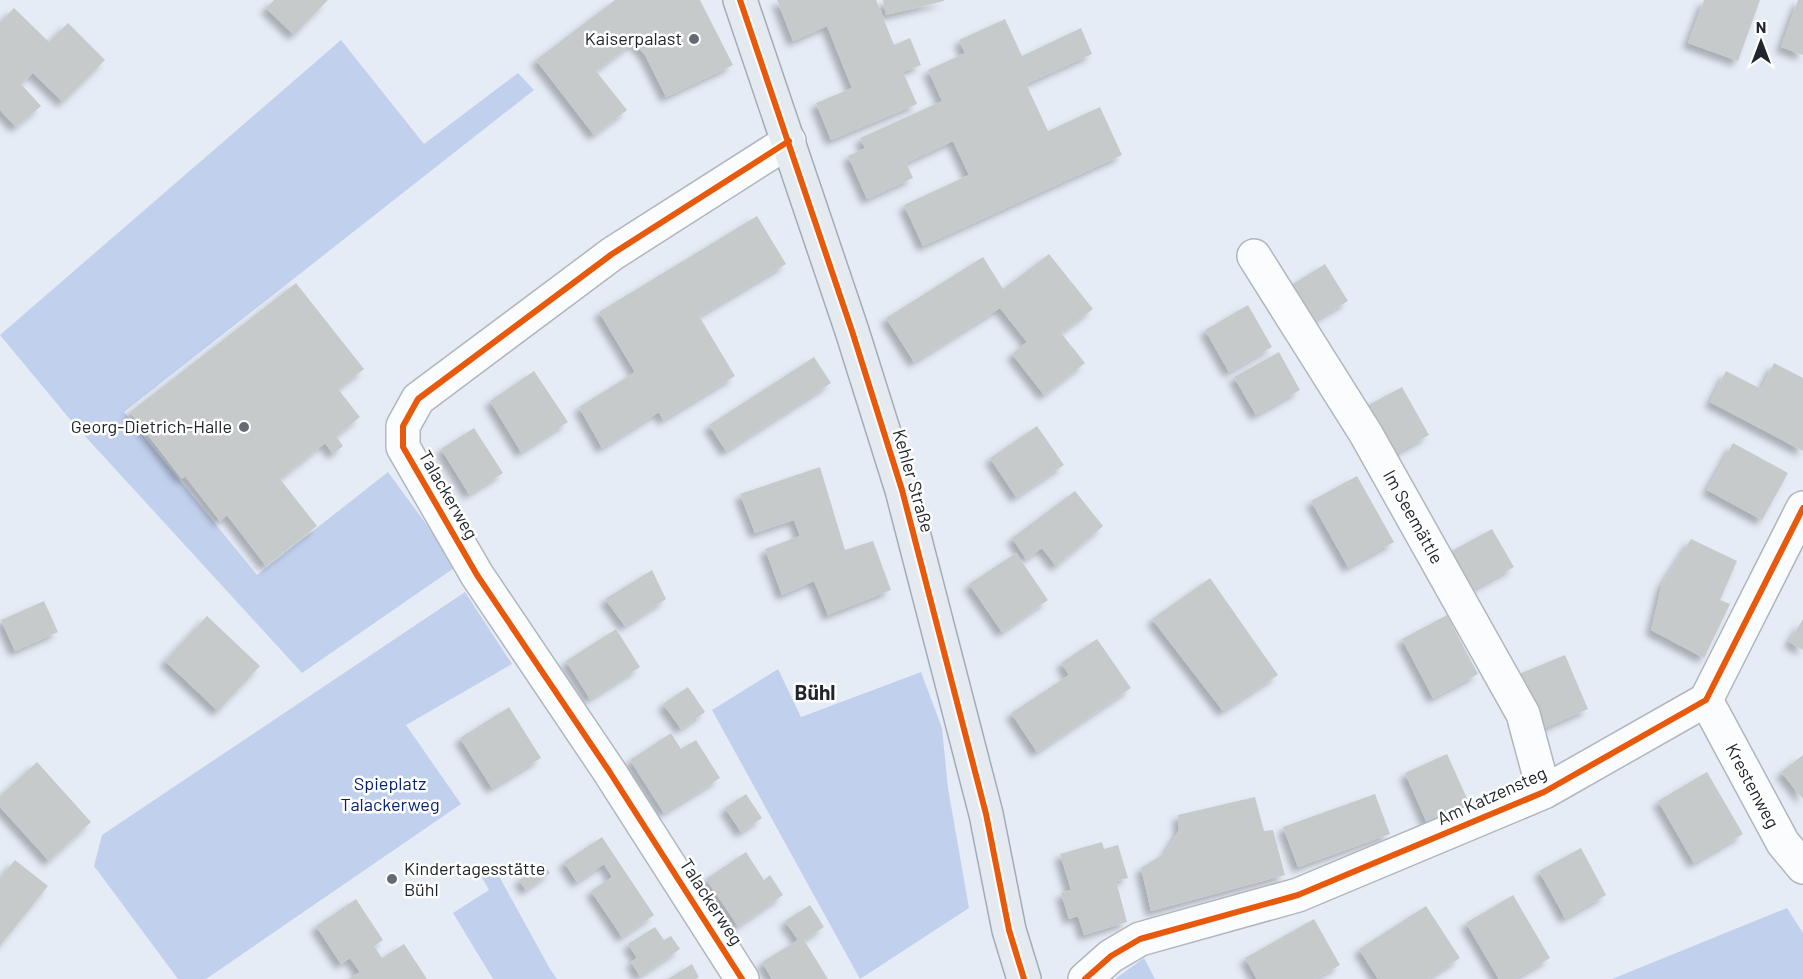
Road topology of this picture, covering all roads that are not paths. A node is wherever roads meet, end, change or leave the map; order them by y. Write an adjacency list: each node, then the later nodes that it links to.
1 (740, 0): 2 (main road, Kehler Straße)
2 (789, 141): 8 (street, Talackerweg); 9 (main road, Kehler Straße)
3 (1254, 256): 6 (street, Im Seemättle)
4 (1803, 508): 5 (street)
5 (1706, 700): 6 (street, Am Katzensteg); 7 (street, Krestenweg)
6 (1544, 792): 10 (street, Am Katzensteg)
7 (1803, 867)
8 (742, 979)
9 (1024, 979)
10 (1085, 979)

